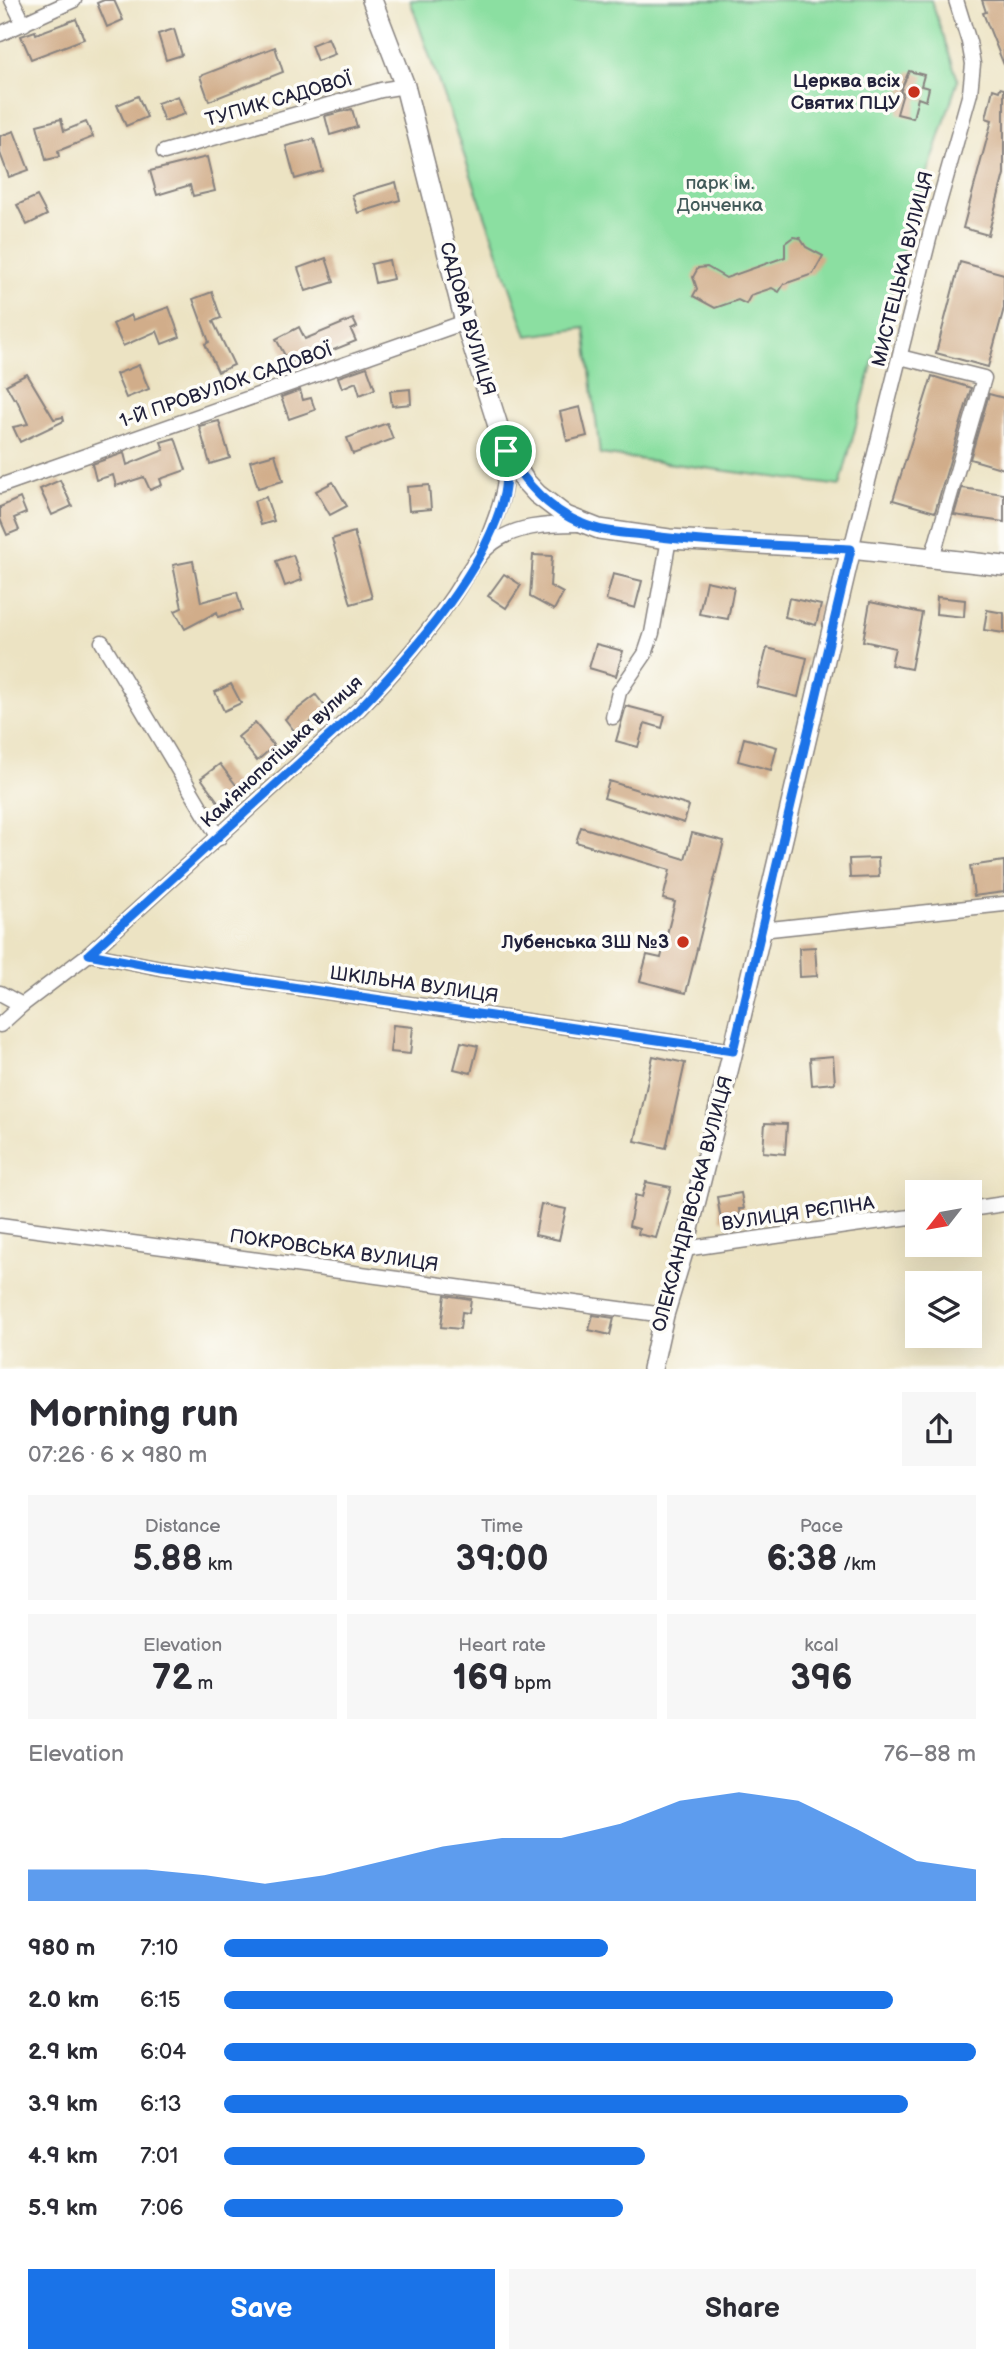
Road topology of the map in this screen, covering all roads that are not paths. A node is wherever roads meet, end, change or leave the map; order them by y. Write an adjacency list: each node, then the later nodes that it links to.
1 (12, 0): 5 (street)
2 (74, 0): 5 (street)
3 (372, 0): 7 (main road, САДОВА ВУЛИЦЯ)
4 (956, 0): 10 (street, МИСТЕЦЬКА ВУЛИЦЯ)
5 (24, 24): 6 (street)
6 (0, 33)
7 (405, 86): 8 (street, ТУПИК САДОВОЇ); 9 (main road, САДОВА ВУЛИЦЯ)
8 (164, 152)
9 (465, 322): 11 (main road, САДОВА ВУЛИЦЯ); 12 (street, 1-Й ПРОВУЛОК САДОВОЇ)
10 (900, 358): 15 (street, МИСТЕЦЬКА ВУЛИЦЯ); 17 (street)
11 (506, 451): 13 (main road, САДОВА ВУЛИЦЯ); 16 (street)
12 (0, 486)
13 (582, 524): 14 (main road, САДОВА ВУЛИЦЯ); 16 (street, Камʼянопотіцька вулиця)
14 (669, 539): 15 (main road, САДОВА ВУЛИЦЯ); 20 (street)
15 (851, 549): 17 (main road, САДОВА ВУЛИЦЯ); 23 (main road, ОЛЕКСАНДРІВСЬКА ВУЛИЦЯ)
16 (481, 554): 21 (street, Камʼянопотіцька вулиця)
17 (932, 558): 18 (main road, САДОВА ВУЛИЦЯ)
18 (1004, 566)
19 (102, 642): 21 (street)
20 (612, 717)
21 (219, 838): 24 (street, Камʼянопотіцька вулиця)
22 (1004, 904): 23 (street)
23 (761, 930): 28 (main road, ОЛЕКСАНДРІВСЬКА ВУЛИЦЯ)
24 (89, 954): 26 (street, Камʼянопотіцька вулиця); 28 (street, ШКІЛЬНА ВУЛИЦЯ)
25 (0, 993): 26 (street)
26 (22, 1004): 27 (street, Камʼянопотіцька вулиця)
27 (0, 1025)
28 (733, 1051): 33 (main road, ОЛЕКСАНДРІВСЬКА ВУЛИЦЯ)
29 (1004, 1204): 30 (street)
30 (982, 1207)
31 (905, 1218): 33 (street, ВУЛИЦЯ РЄПІНА)
32 (0, 1225): 34 (street, ПОКРОВСЬКА ВУЛИЦЯ)
33 (684, 1250): 34 (main road, ОЛЕКСАНДРІВСЬКА ВУЛИЦЯ)
34 (664, 1315): 35 (main road, ОЛЕКСАНДРІВСЬКА ВУЛИЦЯ)
35 (652, 1369)

